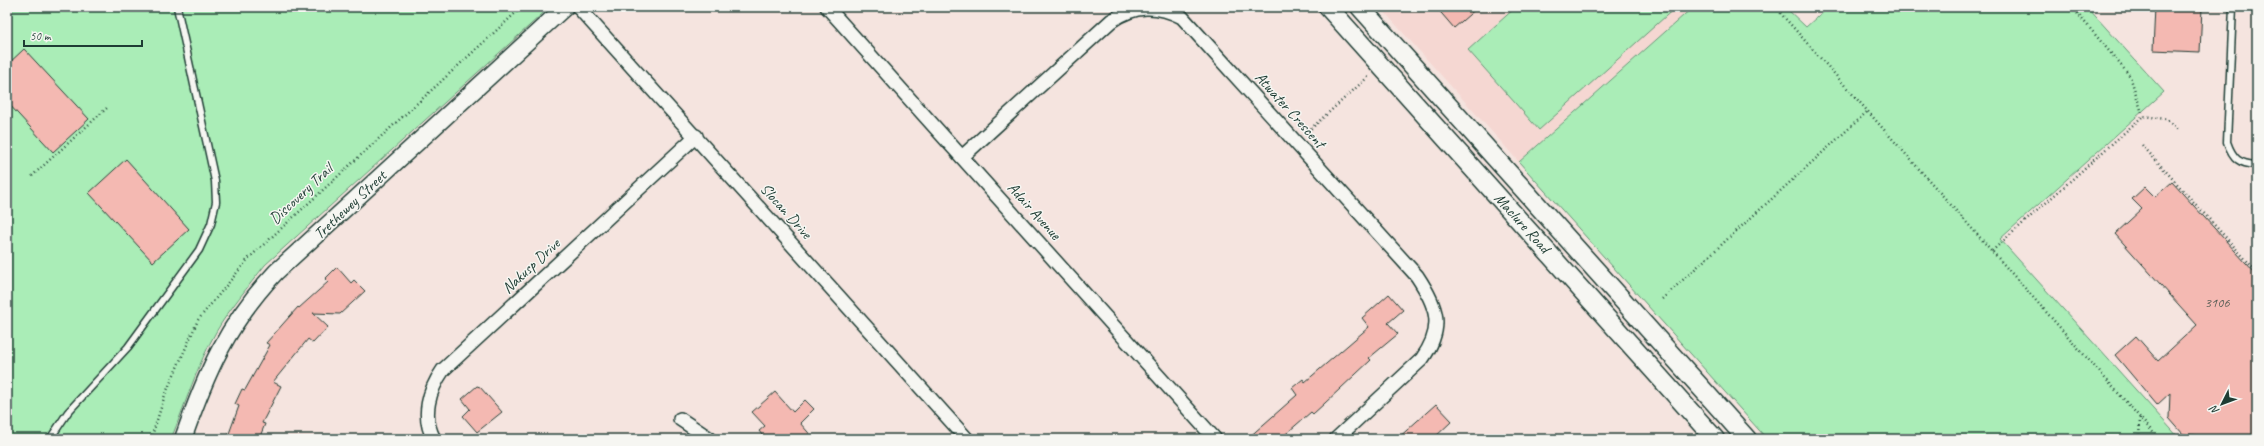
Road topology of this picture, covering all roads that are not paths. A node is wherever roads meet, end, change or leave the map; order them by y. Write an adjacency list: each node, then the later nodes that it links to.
1 (177, 7): 12 (lane)
2 (566, 7): 13 (street, Trethewey Street)
3 (578, 7): 8 (street, Slocan Drive)
4 (827, 7): 9 (street, Adair Avenue)
5 (1328, 7): 19 (main road, Maclure Road)
6 (1360, 7): 20 (main road, Maclure Road)
7 (2233, 7): 10 (lane)
8 (696, 136): 14 (street, Nakusp Drive); 16 (street, Slocan Drive)
9 (962, 157): 17 (street, Adair Avenue); 18 (street, Atwater Crescent)
10 (2257, 166)
11 (680, 419): 15 (street)
12 (50, 439)
13 (182, 439)
14 (434, 439)
15 (710, 439)
16 (967, 439)
17 (1215, 439)
18 (1336, 439)
19 (1716, 439)
20 (1747, 439)

